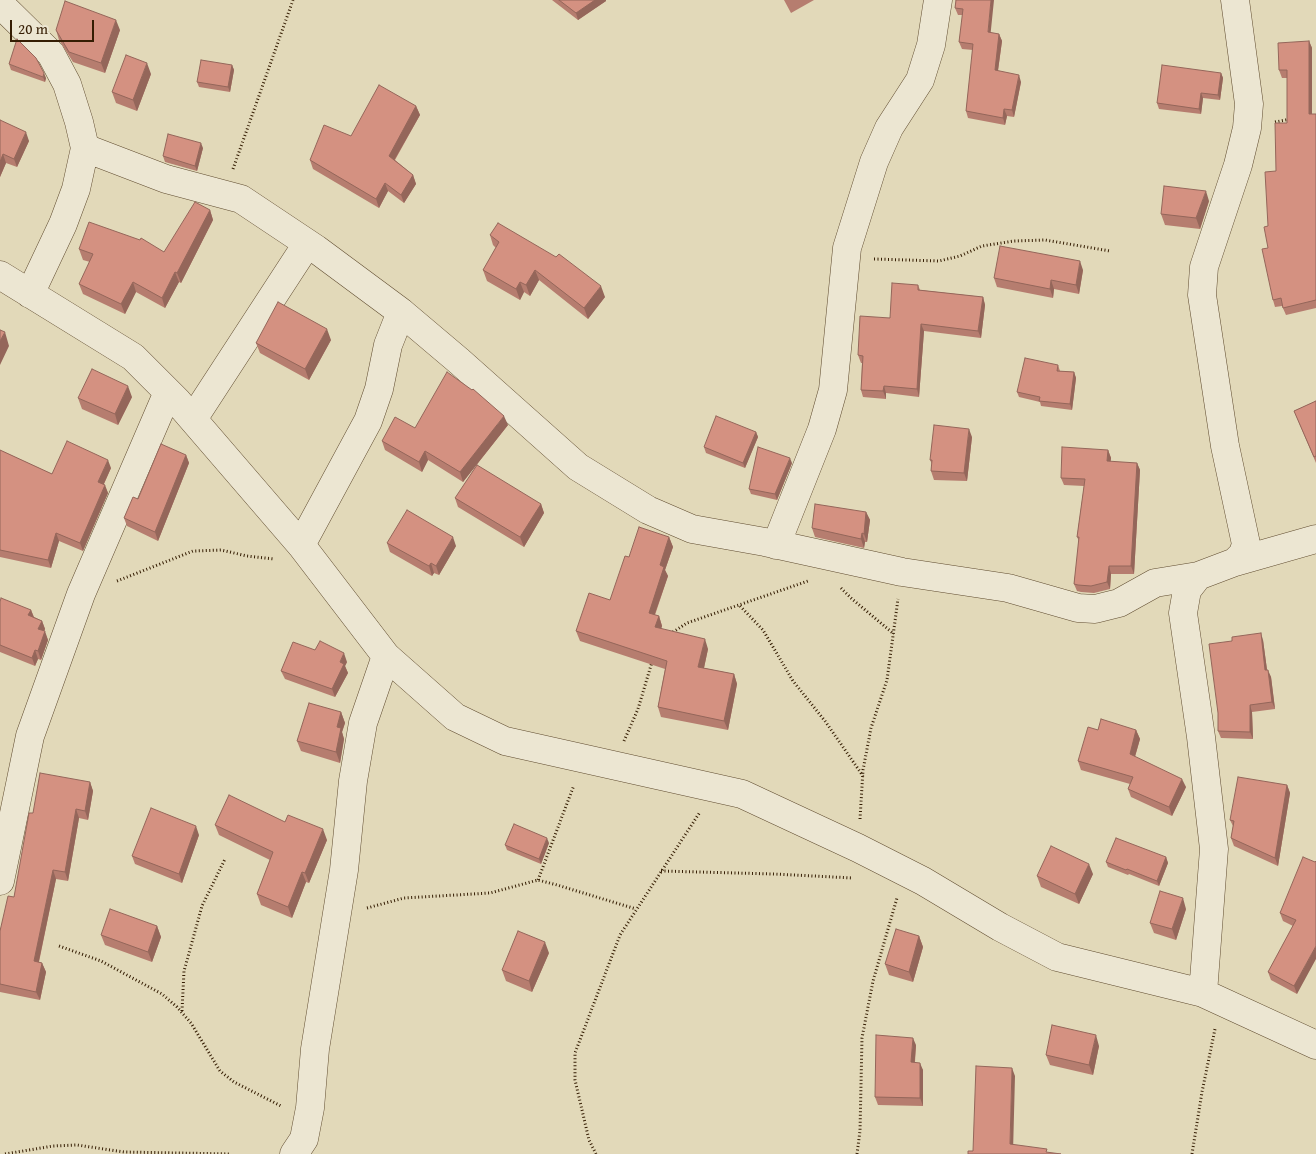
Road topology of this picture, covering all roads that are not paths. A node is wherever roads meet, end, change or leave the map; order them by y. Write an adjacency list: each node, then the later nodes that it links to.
1 (938, 0): 12 (street)
2 (1234, 0): 14 (street)
3 (0, 4): 4 (street)
4 (85, 148): 5 (street); 7 (street)
5 (308, 244): 8 (street); 10 (street)
6 (0, 275): 7 (street)
7 (30, 294): 9 (street)
8 (400, 312): 12 (street); 13 (street)
9 (168, 392): 10 (street); 17 (street)
10 (193, 419): 13 (street)
11 (1316, 539): 14 (street)
12 (776, 544): 15 (street)
13 (308, 553): 16 (street)
14 (1235, 562): 15 (street)
15 (1198, 576): 18 (street)
16 (386, 656): 18 (street); 20 (street)
17 (0, 881)
18 (1212, 998): 19 (street)
19 (1316, 1045)
20 (294, 1154)

